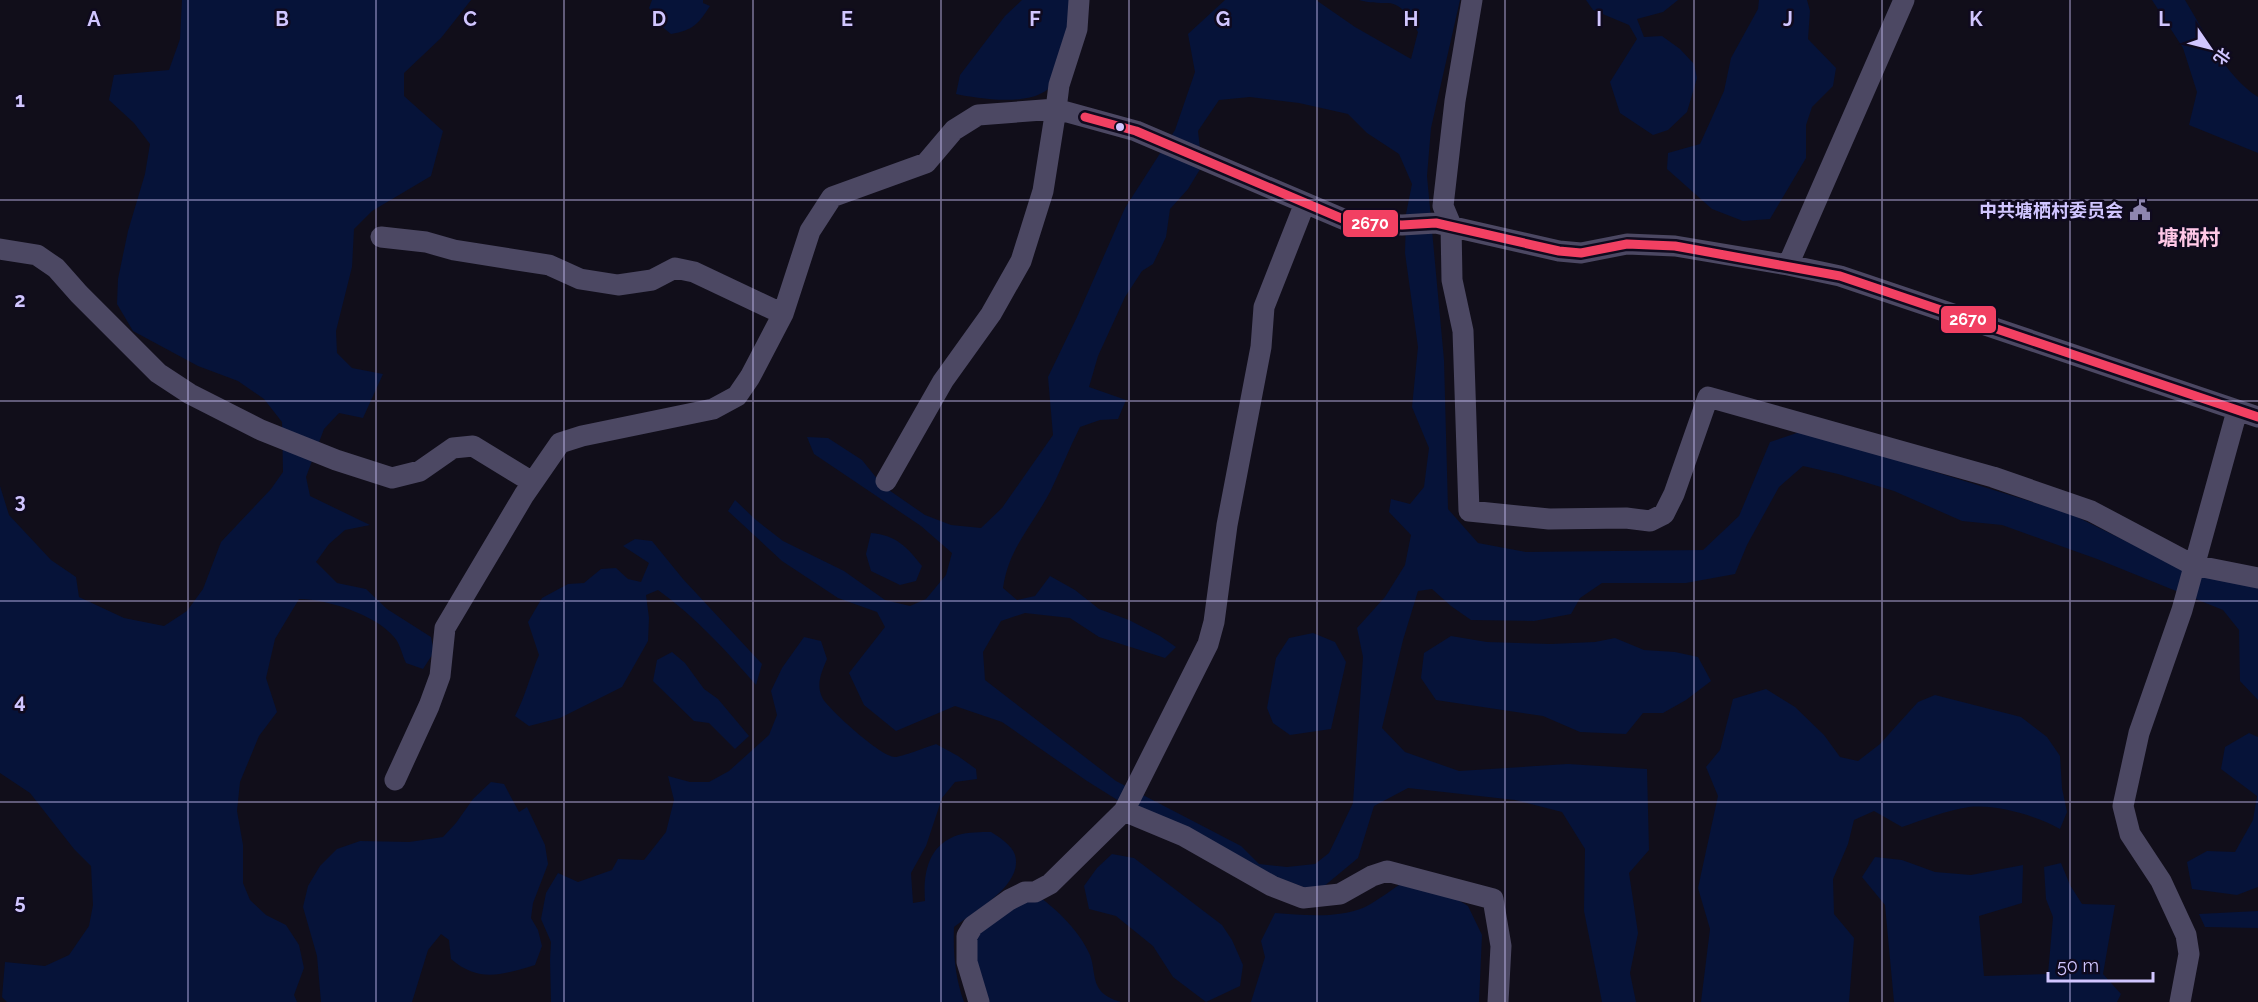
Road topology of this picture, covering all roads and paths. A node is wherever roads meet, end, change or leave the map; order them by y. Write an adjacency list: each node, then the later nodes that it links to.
1 (1079, 0): 4 (street)
2 (1472, 0): 6 (street)
3 (1904, 0): 9 (street)
4 (1056, 109): 5 (street); 10 (street); 13 (street)
5 (1305, 203): 6 (street); 18 (street)
6 (1444, 224): 9 (street); 15 (street)
7 (381, 237): 10 (street)
8 (0, 249): 14 (street)
9 (1788, 265): 11 (street)
10 (783, 314): 14 (street)
11 (2237, 411): 12 (street); 15 (street)
12 (2258, 417)
13 (886, 481)
14 (532, 482): 17 (street)
15 (2194, 565): 16 (street); 21 (street)
16 (2258, 578)
17 (395, 780)
18 (1124, 811): 19 (street); 20 (street)
19 (979, 1002)
20 (1498, 1002)
21 (2180, 1002)

